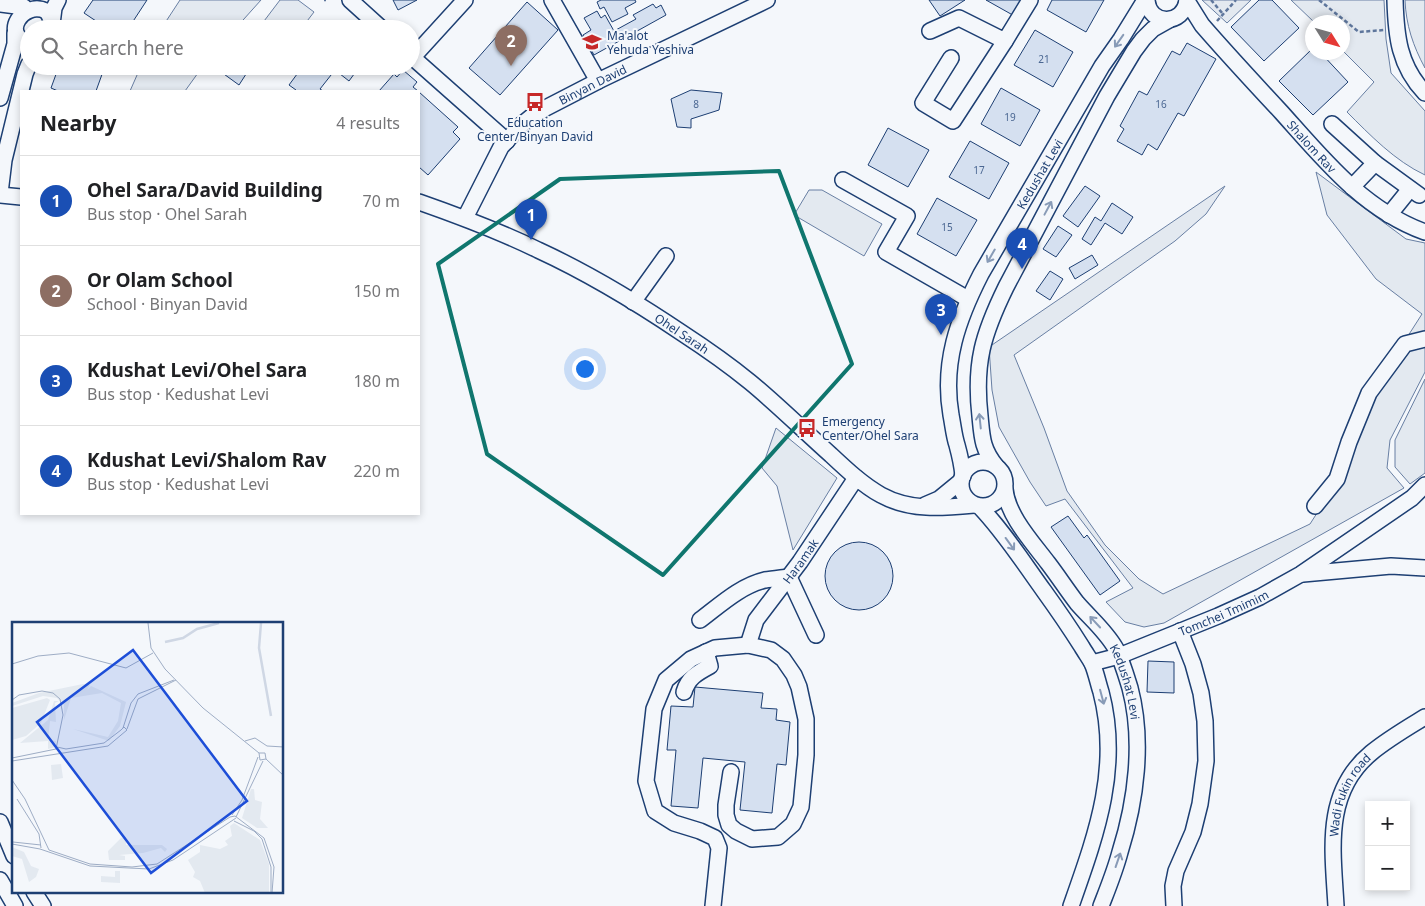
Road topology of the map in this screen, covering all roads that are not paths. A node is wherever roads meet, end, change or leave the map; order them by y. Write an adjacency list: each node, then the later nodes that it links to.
1 (58, 0): 14 (street)
2 (350, 0): 15 (street)
3 (465, 0): 21 (street)
4 (552, 0): 25 (street)
5 (766, 0): 25 (street, Binyan David)
6 (1030, 0): 20 (street)
7 (1146, 0): 12 (street, Shalom Rav); 42 (street, Kedushat Levi, one-way to 42)
8 (1187, 0): 12 (street); 18 (street, Shalom Rav)
9 (1395, 0): 27 (street)
10 (30, 4): 11 (street); 13 (street); 16 (street)
11 (0, 5): 16 (street)
12 (1172, 19): 18 (street, Shalom Rav); 45 (street, Kedushat Levi, one-way to 12)
13 (50, 20)
14 (52, 20)
15 (372, 20)
16 (14, 30): 19 (street); 29 (street)
17 (930, 31): 20 (street)
18 (1212, 36): 34 (street, Shalom Rav)
19 (20, 37)
20 (1005, 41): 22 (street)
21 (420, 48)
22 (951, 58)
23 (420, 63): 31 (street)
24 (25, 75): 26 (street)
25 (598, 81): 31 (street, Binyan David)
26 (21, 90)
27 (1425, 93)
28 (20, 94): 35 (street)
29 (0, 98)
30 (1332, 124): 32 (street)
31 (507, 141): 39 (street, Binyan David)
32 (1375, 163): 34 (street); 38 (street)
33 (843, 180): 42 (street)
34 (1352, 187): 38 (street, Shalom Rav)
35 (0, 194): 36 (street)
36 (20, 197)
37 (420, 202): 39 (street, Ohel Sarah)
38 (1389, 216): 40 (street, Shalom Rav)
39 (465, 218): 43 (street, Ohel Sarah)
40 (1425, 232)
41 (666, 256): 43 (street)
42 (968, 299): 47 (street, Kedushat Levi)
43 (633, 302): 46 (street, Ohel Sarah)
44 (1425, 339): 52 (street)
45 (996, 466): 47 (street); 49 (street)
46 (856, 478): 50 (street, Ohel Sarah); 55 (street, Haramak)
47 (962, 478): 50 (street); 51 (street)
48 (1425, 485): 54 (street, Tomchei Tmimim)
49 (1005, 489): 51 (street); 61 (street, Kedushat Levi, one-way to 49)
50 (919, 506): 51 (street, Ohel Sarah)
51 (977, 506): 62 (street, Kedushat Levi, one-way to 62)
52 (1315, 506)
53 (1425, 568): 54 (street)
54 (1301, 574): 57 (street, Tomchei Tmimim)
55 (788, 577): 56 (street); 58 (street); 59 (street, Haramak)
56 (700, 620)
57 (1180, 632): 61 (street, Tomchei Tmimim); 75 (street)
58 (816, 635)
59 (748, 645): 60 (street); 65 (street)
60 (706, 652): 63 (street); 72 (street)
61 (1119, 656): 62 (street, Tomchei Tmimim); 74 (street, Kedushat Levi, one-way to 61)
62 (1092, 663): 73 (street, Kedushat Levi, one-way to 73)
63 (684, 692)
64 (1425, 717): 76 (street, Wadi Fukin road)
65 (731, 772)
66 (0, 822): 67 (street)
67 (12, 851)
68 (0, 880): 70 (street)
69 (35, 894): 71 (street)
70 (15, 906)
71 (43, 906)
72 (713, 906)
73 (1071, 906)
74 (1102, 906)
75 (1174, 906)
76 (1336, 906)

